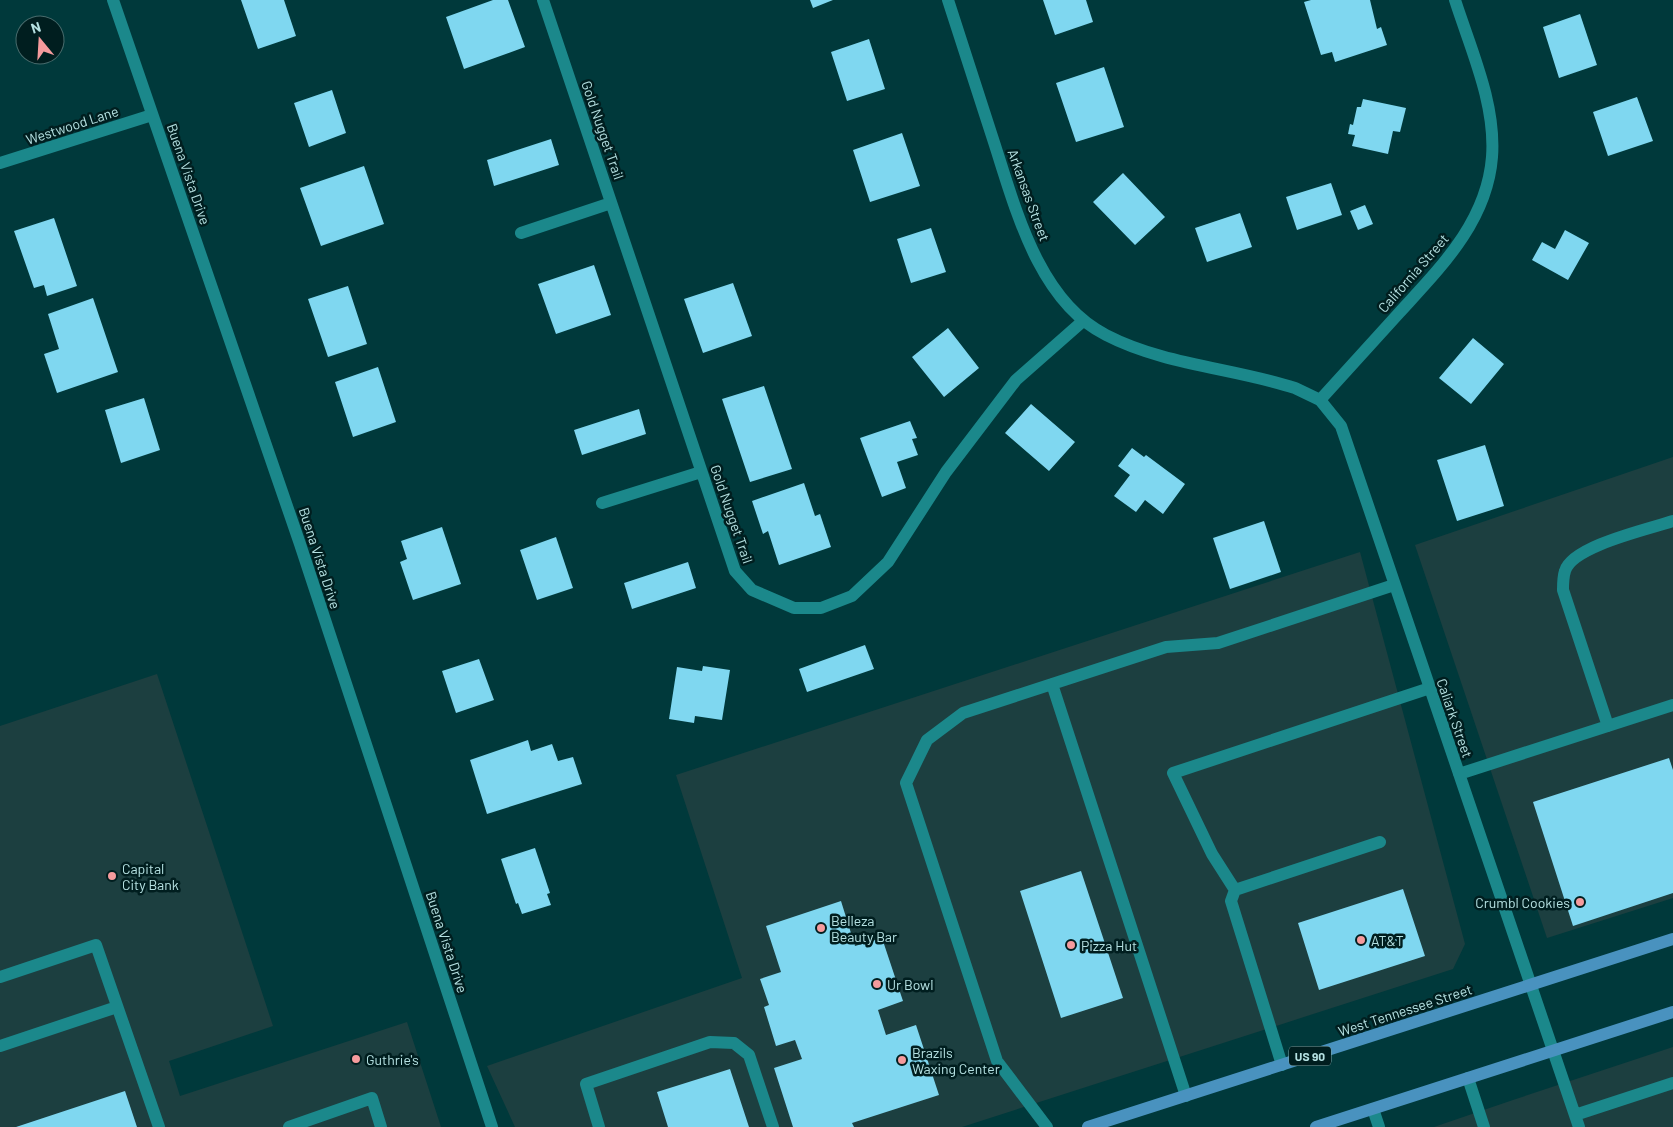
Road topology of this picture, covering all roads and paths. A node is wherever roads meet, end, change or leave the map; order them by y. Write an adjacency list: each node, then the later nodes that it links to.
1 (113, 0): 5 (street, Buena Vista Drive)
2 (543, 0): 7 (street, Gold Nugget Trail)
3 (948, 0): 9 (street, Arkansas Street)
4 (1455, 0): 10 (street, California Street)
5 (152, 114): 6 (street, Westwood Lane); 38 (street, Buena Vista Drive)
6 (0, 164)
7 (611, 203): 8 (street); 11 (street, Gold Nugget Trail)
8 (522, 233)
9 (1082, 321): 10 (street, Arkansas Street); 11 (street, Gold Nugget Trail)
10 (1320, 400): 14 (street, Caliark Street)
11 (701, 472): 12 (street)
12 (602, 503)
13 (1673, 521): 18 (street)
14 (1394, 585): 15 (street); 16 (street, Caliark Street)
15 (1052, 684): 32 (street); 41 (street)
16 (1430, 688): 19 (street, Caliark Street); 21 (street)
17 (1673, 705): 18 (street)
18 (1608, 726): 19 (street)
19 (1459, 774): 24 (street, Caliark Street)
20 (1380, 842): 21 (street)
21 (1235, 890): 29 (street)
22 (1673, 940): 24 (main road, West Tennessee Street / US 90)
23 (0, 977): 25 (street)
24 (1531, 985): 28 (street, Caliark Street); 29 (main road, West Tennessee Street / US 90)
25 (118, 1007): 27 (street); 35 (street)
26 (1673, 1012): 28 (main road)
27 (0, 1046)
28 (1553, 1050): 30 (main road); 34 (street, Caliark Street)
29 (1282, 1065): 32 (main road, West Tennessee Street / US 90)
30 (1468, 1078): 33 (main road); 45 (street)
31 (1673, 1083): 34 (street)
32 (1186, 1096): 42 (main road, West Tennessee Street / US 90)
33 (1373, 1109): 43 (main road); 44 (street)
34 (1577, 1121)
35 (159, 1127)
36 (289, 1127): 37 (street)
37 (381, 1127)
38 (492, 1127)
39 (599, 1127): 40 (street)
40 (773, 1127)
41 (1047, 1127)
42 (1088, 1127)
43 (1316, 1127)
44 (1379, 1127)
45 (1484, 1127)

